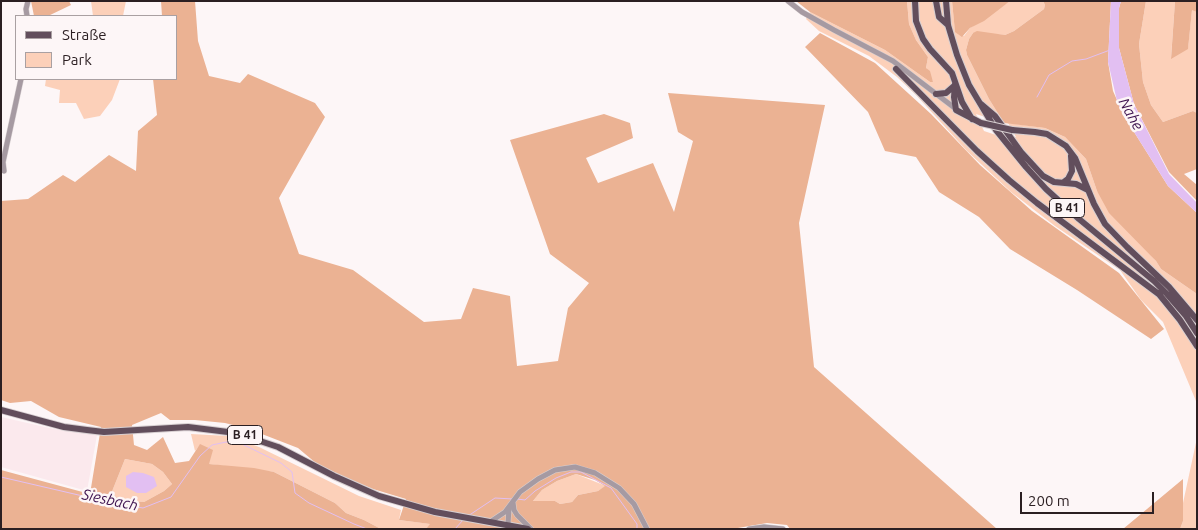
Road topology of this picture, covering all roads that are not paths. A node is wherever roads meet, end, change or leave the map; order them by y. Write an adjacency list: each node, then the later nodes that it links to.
1 (28, 1): 6 (street)
2 (788, 1): 8 (street)
3 (915, 1): 11 (main road)
4 (936, 1): 7 (main road)
5 (946, 1): 7 (main road, B 41)
6 (27, 15)
7 (948, 25): 13 (main road, B 41)
8 (880, 53): 9 (street); 12 (street)
9 (896, 69): 21 (main road)
10 (21, 80): 17 (street)
11 (955, 83): 12 (main road); 14 (main road); 15 (main road)
12 (936, 94): 14 (street)
13 (978, 102): 18 (main road); 20 (main road, B 41)
14 (956, 110): 15 (main road)
15 (972, 119): 16 (main road, bridge)
16 (1070, 150): 18 (main road); 19 (main road)
17 (4, 171)
18 (1063, 183): 19 (main road)
19 (1088, 190): 22 (main road)
20 (1118, 250): 21 (main road); 23 (main road, B 41)
21 (1160, 295): 24 (main road)
22 (1197, 320)
23 (1197, 333)
24 (1197, 346)
25 (1, 410): 29 (main road, B 41)
26 (513, 501): 27 (street); 28 (street); 32 (street)
27 (509, 507): 29 (street); 30 (street)
28 (514, 512): 30 (street); 31 (street)
29 (490, 522): 30 (main road, B 41)
30 (508, 525): 31 (main road, B 41)
31 (530, 529)
32 (648, 529)
33 (749, 529): 34 (street)
34 (784, 529)

